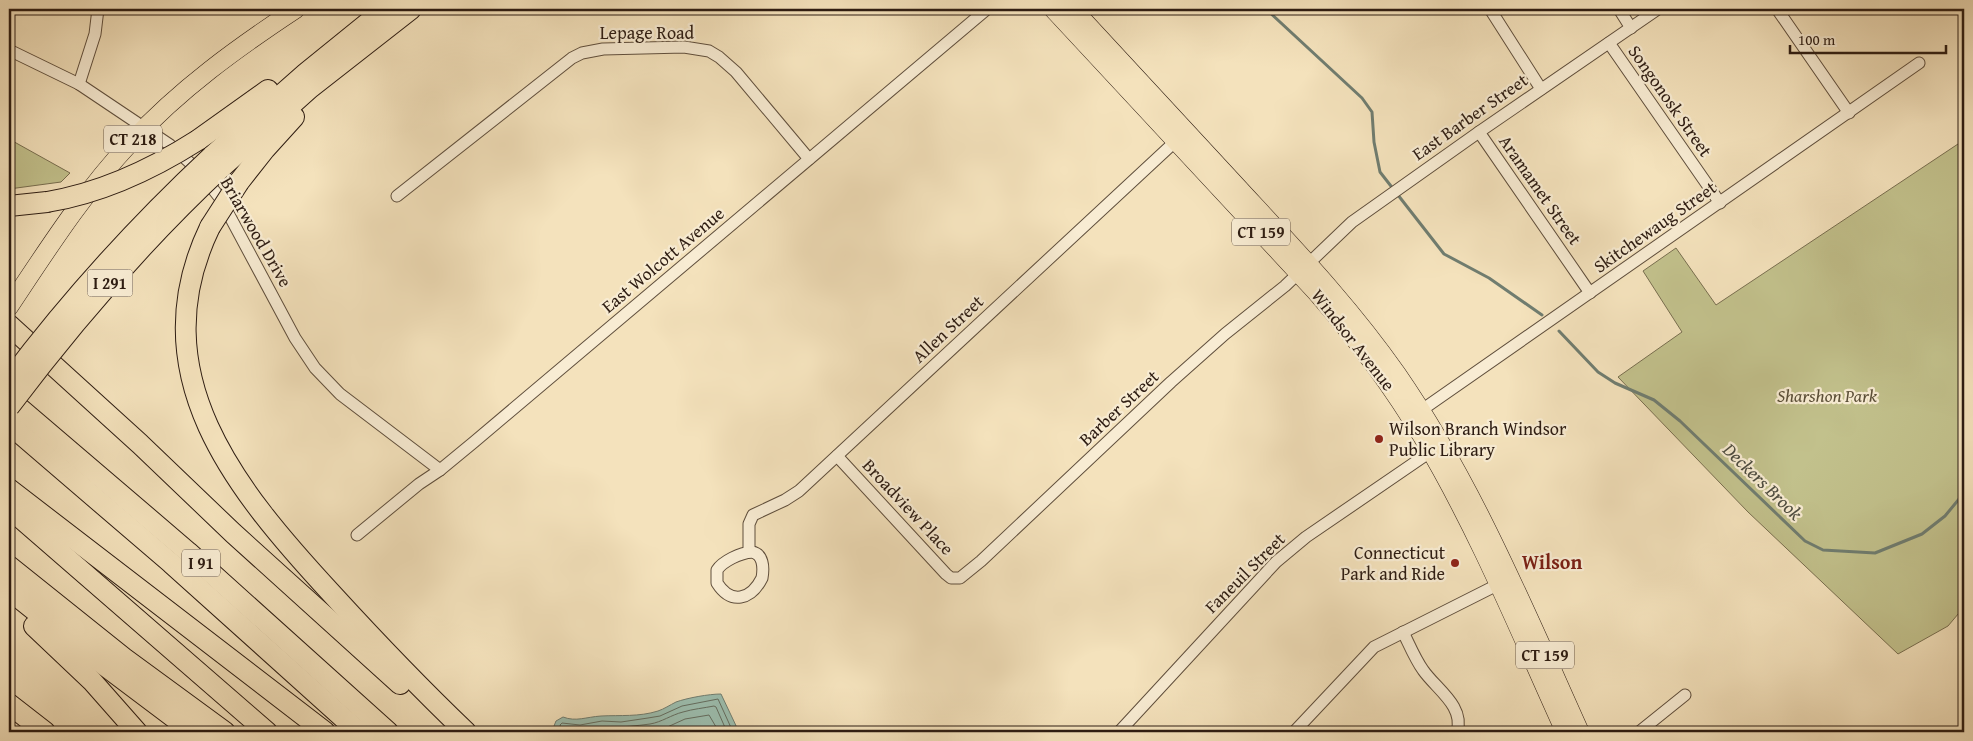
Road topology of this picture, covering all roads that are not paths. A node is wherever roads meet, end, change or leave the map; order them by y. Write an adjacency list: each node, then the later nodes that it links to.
1 (98, 9): 17 (street)
2 (296, 9): 20 (main road, CT 218)
3 (381, 9): 27 (highway, bridge)
4 (385, 9): 24 (highway, I 291)
5 (411, 9): 24 (highway, I 291); 61 (highway, bridge)
6 (987, 9): 23 (street, East Wolcott Avenue)
7 (1053, 9): 12 (main road, Windsor Avenue / CT 159)
8 (1490, 9): 18 (street)
9 (1619, 9): 13 (street)
10 (1658, 9): 13 (street, East Barber Street)
11 (1777, 9): 19 (street)
12 (1076, 19): 22 (main road, Windsor Avenue / CT 159)
13 (1631, 28): 14 (street, East Barber Street)
14 (1609, 43): 18 (street, East Barber Street); 26 (street, Songonosk Street)
15 (9, 50): 17 (street, Briarwood Drive)
16 (1919, 63): 19 (street, Skitchewaug Street)
17 (79, 84): 20 (street, Briarwood Drive)
18 (1541, 89): 21 (street, East Barber Street)
19 (1849, 114): 26 (street, Skitchewaug Street)
20 (145, 127): 30 (main road, CT 218); 39 (street, Briarwood Drive)
21 (1478, 132): 28 (street, East Barber Street); 29 (street, Aramamet Street)
22 (1181, 137): 28 (main road, Windsor Avenue / CT 159); 38 (street, Allen Street)
23 (809, 159): 25 (street, Lepage Road); 39 (street, East Wolcott Avenue)
24 (217, 161): 32 (highway, I 291, bridge); 34 (highway, I 291, bridge)
25 (397, 196)
26 (1720, 203): 29 (street, Skitchewaug Street)
27 (9, 206)
28 (1303, 268): 35 (main road, Windsor Avenue / CT 159); 45 (street, Barber Street)
29 (1590, 293): 35 (street, Skitchewaug Street)
30 (9, 307)
31 (9, 325): 60 (highway)
32 (9, 380)
33 (9, 399): 59 (highway, I 91)
34 (9, 407)
35 (1416, 414): 37 (main road, Windsor Avenue / CT 159)
36 (9, 424): 58 (highway)
37 (1436, 448): 46 (main road, Windsor Avenue / CT 159); 62 (street, Faneuil Street)
38 (836, 456): 43 (street, Allen Street); 45 (street, Broadview Place)
39 (440, 470): 42 (street, East Wolcott Avenue)
40 (9, 489): 57 (highway)
41 (9, 508): 56 (highway)
42 (357, 534)
43 (749, 552): 43 (street)
44 (9, 566): 55 (highway)
45 (955, 578)
46 (1504, 581): 49 (street); 65 (main road, Windsor Avenue / CT 159); 66 (main road, Windsor Avenue / CT 159)
47 (9, 590): 54 (highway)
48 (9, 599): 53 (highway)
49 (1403, 632): 63 (street); 64 (street)
50 (1686, 695): 67 (street)
51 (9, 704): 52 (highway)
52 (45, 732)
53 (137, 732)
54 (193, 732)
55 (225, 732)
56 (267, 732)
57 (325, 732)
58 (359, 732)
59 (388, 732)
60 (453, 732)
61 (466, 732)
62 (1119, 732)
63 (1294, 732)
64 (1457, 732)
65 (1565, 732)
66 (1580, 732)
67 (1639, 732)

